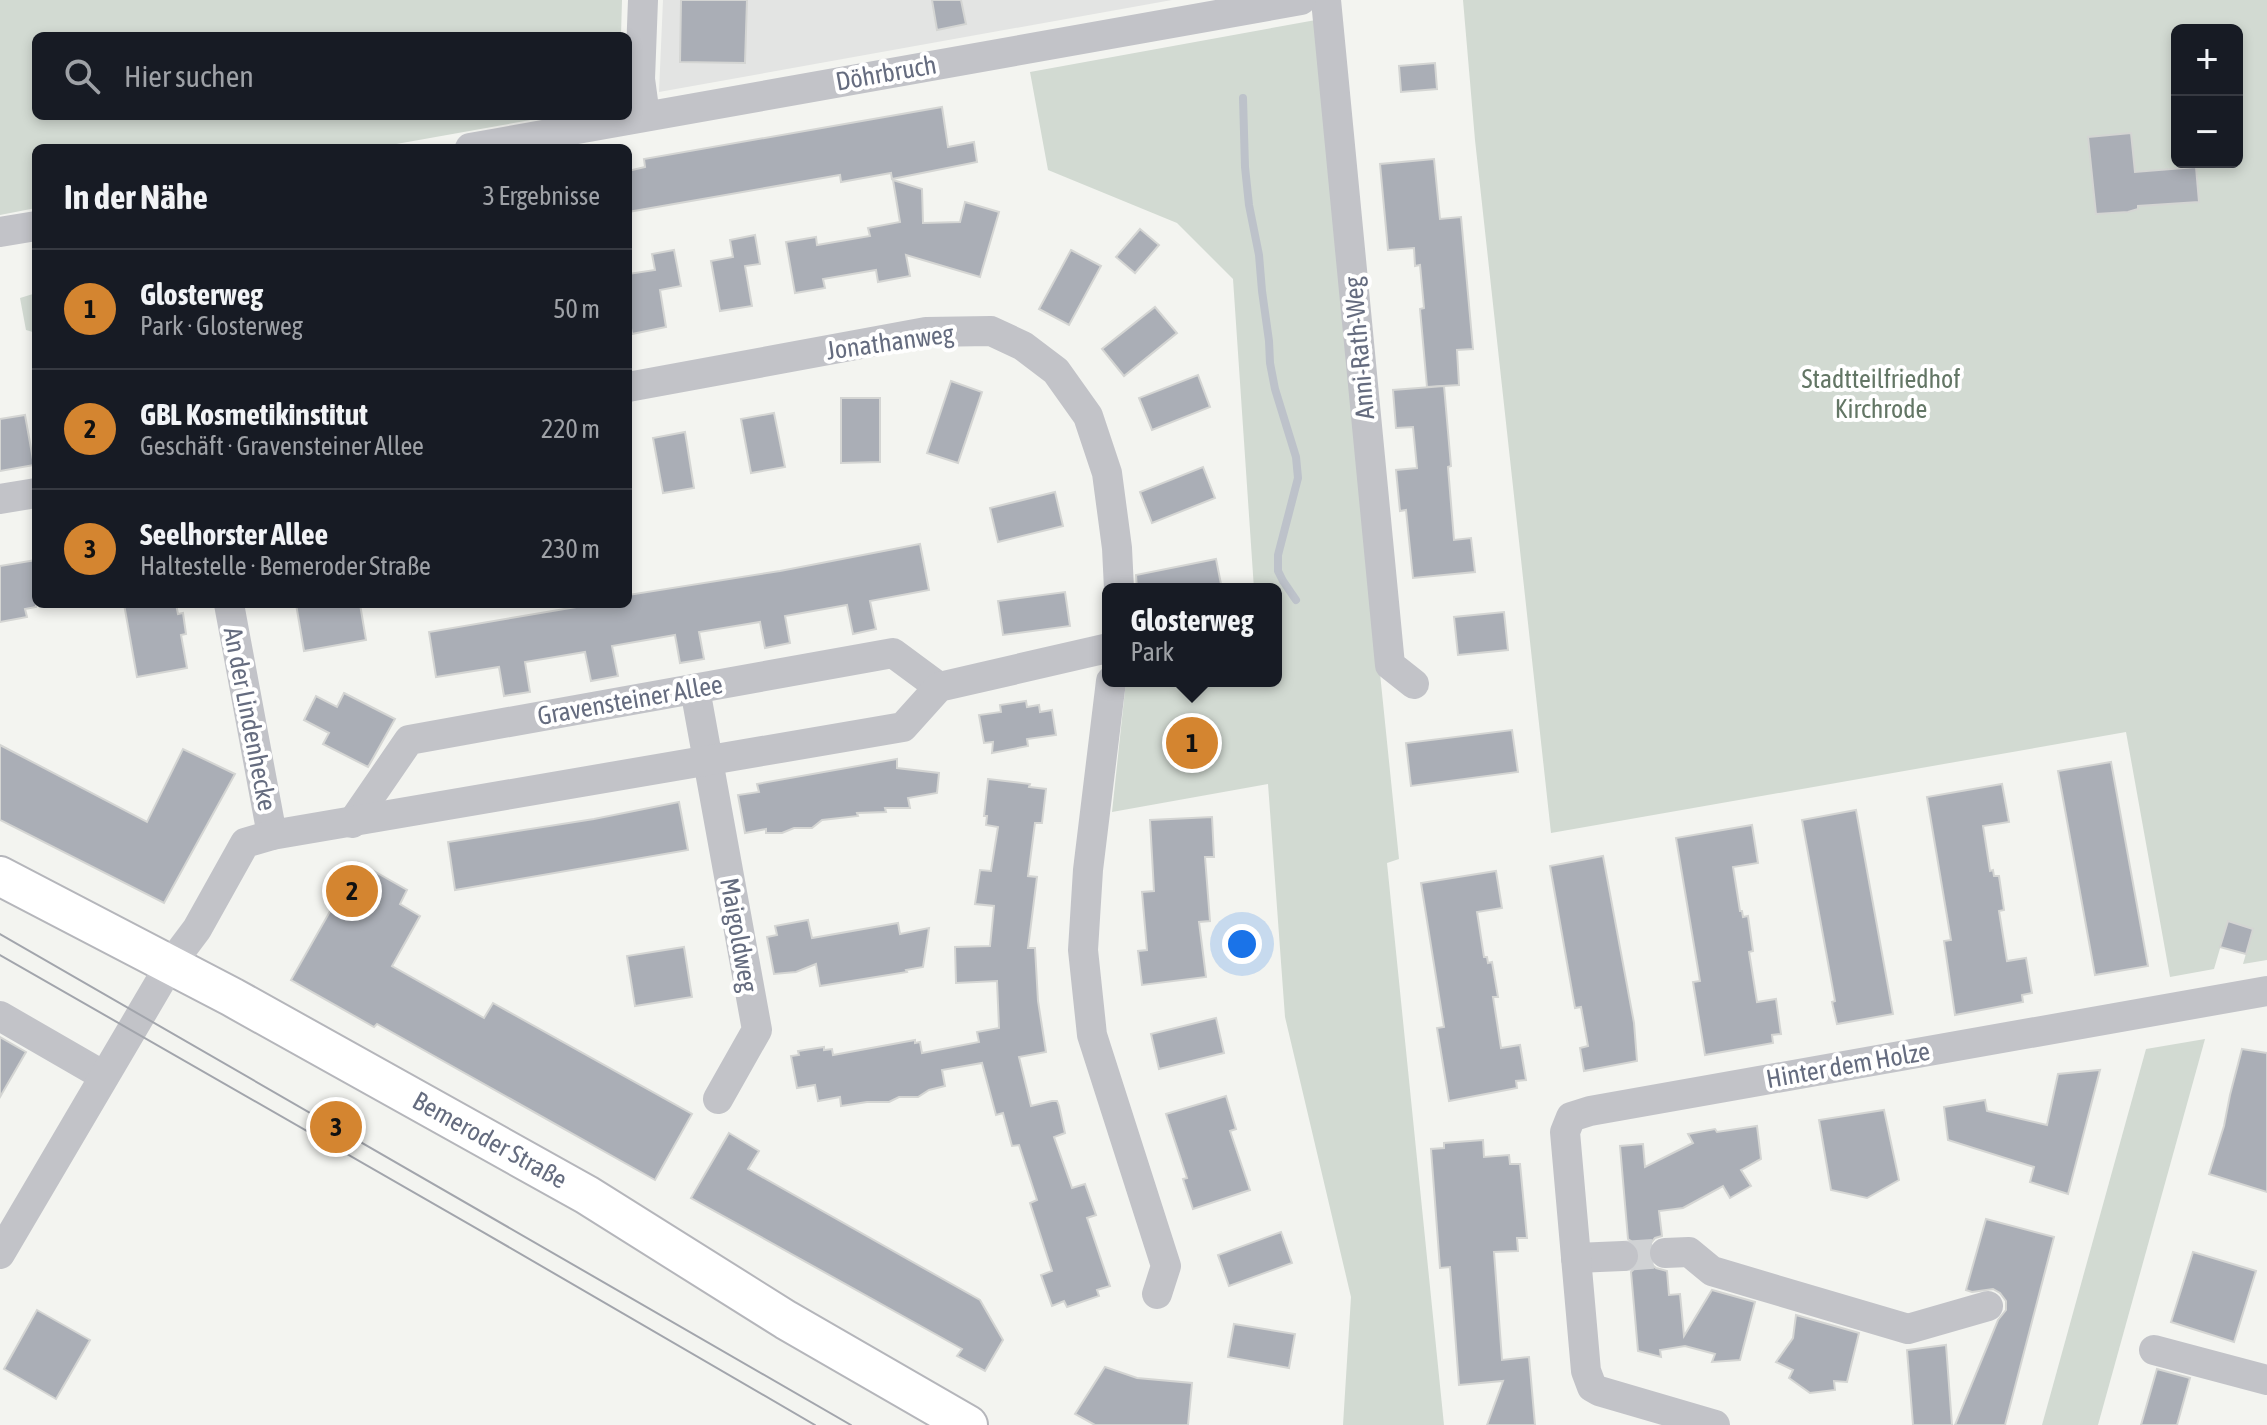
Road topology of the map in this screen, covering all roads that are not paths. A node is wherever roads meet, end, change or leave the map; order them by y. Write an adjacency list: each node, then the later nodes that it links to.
1 (643, 0): 4 (street)
2 (1301, 0): 4 (street, Döhrbruch)
3 (1326, 0): 16 (street, Anni-Rath-Weg)
4 (645, 116): 5 (street, Döhrbruch)
5 (632, 118)
6 (623, 120): 7 (street, Döhrbruch)
7 (492, 144)
8 (32, 227): 9 (street)
9 (0, 232)
10 (632, 386): 13 (street, Jonathanweg)
11 (32, 494): 12 (street)
12 (0, 499)
13 (1119, 583)
14 (230, 608): 22 (street, An der Lindenhecke)
15 (1102, 649): 17 (street)
16 (1414, 684)
17 (939, 687): 19 (street, Gravensteiner Allee); 20 (street)
18 (1110, 687): 33 (street)
19 (695, 689): 20 (street, Maigoldweg); 21 (street, Gravensteiner Allee)
20 (709, 761): 21 (street); 28 (street, Maigoldweg)
21 (352, 823): 22 (street)
22 (272, 835): 24 (street)
23 (0, 876): 24 (main road, Bemeroder Straße)
24 (170, 965): 27 (street); 37 (main road, Bemeroder Straße)
25 (2267, 991): 32 (street, Hinter dem Holze)
26 (0, 1016): 27 (street)
27 (104, 1076): 30 (street)
28 (718, 1099)
29 (1665, 1253): 34 (street)
30 (0, 1254)
31 (1623, 1256): 32 (street)
32 (1576, 1258): 38 (street, Hinter dem Holze)
33 (1157, 1294)
34 (1988, 1306)
35 (2154, 1350): 36 (street)
36 (2267, 1380)
37 (968, 1425)
38 (1715, 1425)

